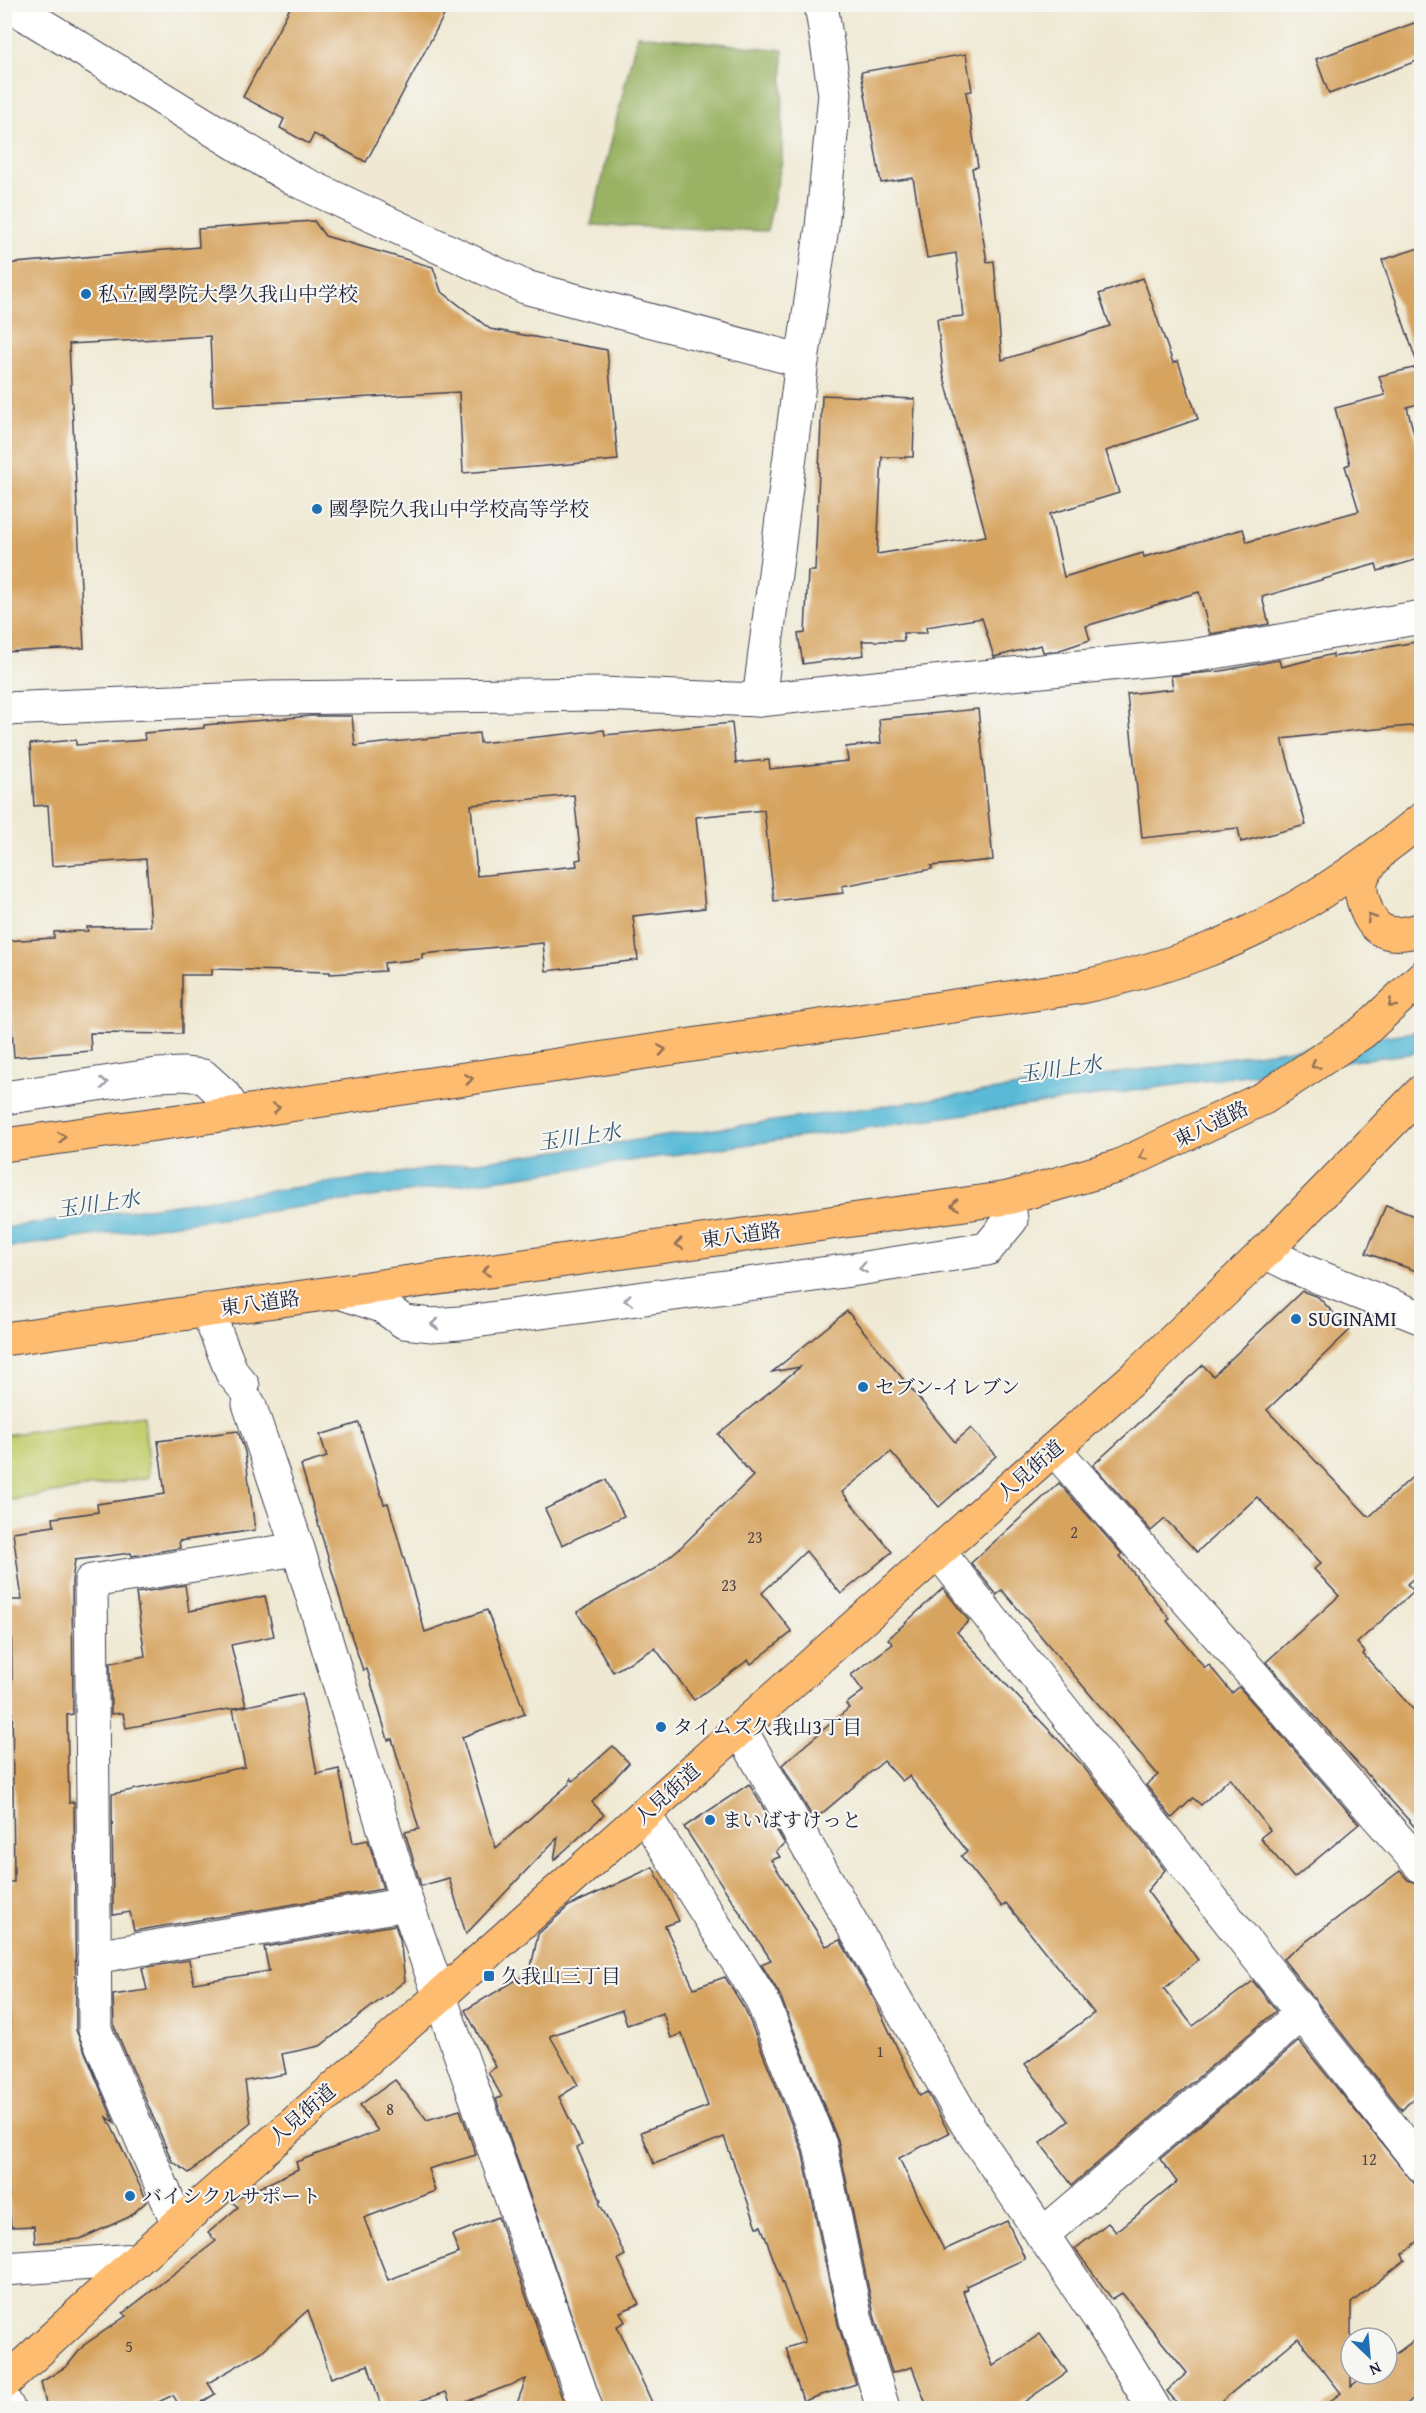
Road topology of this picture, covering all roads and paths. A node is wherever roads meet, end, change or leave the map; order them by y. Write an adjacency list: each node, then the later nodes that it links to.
1 (8, 4): 3 (street)
2 (821, 4): 3 (street)
3 (802, 361): 5 (street)
4 (1422, 617): 5 (street)
5 (759, 700): 6 (street)
6 (4, 708)
7 (1422, 819): 8 (main road)
8 (1382, 851): 9 (main road, one-way to 8); 13 (main road, one-way to 8)
9 (1422, 929)
10 (1422, 977): 15 (main road, 東八道路, one-way to 15)
11 (1422, 1091): 16 (main road, 人見街道)
12 (4, 1098): 13 (street, one-way to 13)
13 (236, 1113): 14 (main road, one-way to 13)
14 (4, 1145)
15 (1008, 1198): 17 (main road, 東八道路, one-way to 17); 17 (street, one-way to 17)
16 (1265, 1252): 19 (street); 21 (main road, 人見街道)
17 (339, 1292): 18 (main road, 東八道路)
18 (207, 1310): 20 (main road, 東八道路); 22 (street)
19 (1422, 1318)
20 (4, 1339)
21 (1054, 1449): 23 (main road, 人見街道); 26 (street)
22 (298, 1549): 27 (street); 28 (street)
23 (938, 1551): 24 (main road, 人見街道); 30 (street)
24 (740, 1729): 25 (main road, 人見街道); 33 (street)
25 (644, 1815): 29 (main road, 人見街道); 40 (street)
26 (1421, 1864)
27 (407, 1904): 28 (street); 29 (street)
28 (94, 1957): 32 (street)
29 (441, 1995): 32 (main road, 人見街道); 39 (street)
30 (1303, 2013): 31 (street); 33 (street)
31 (1422, 2166)
32 (178, 2224): 34 (main road, 人見街道)
33 (1042, 2235): 41 (street)
34 (137, 2260): 35 (street); 36 (main road, 人見街道)
35 (4, 2269)
36 (4, 2383)
37 (4, 2401): 38 (street)
38 (8, 2409)
39 (586, 2409)
40 (883, 2409)
41 (1154, 2409)

